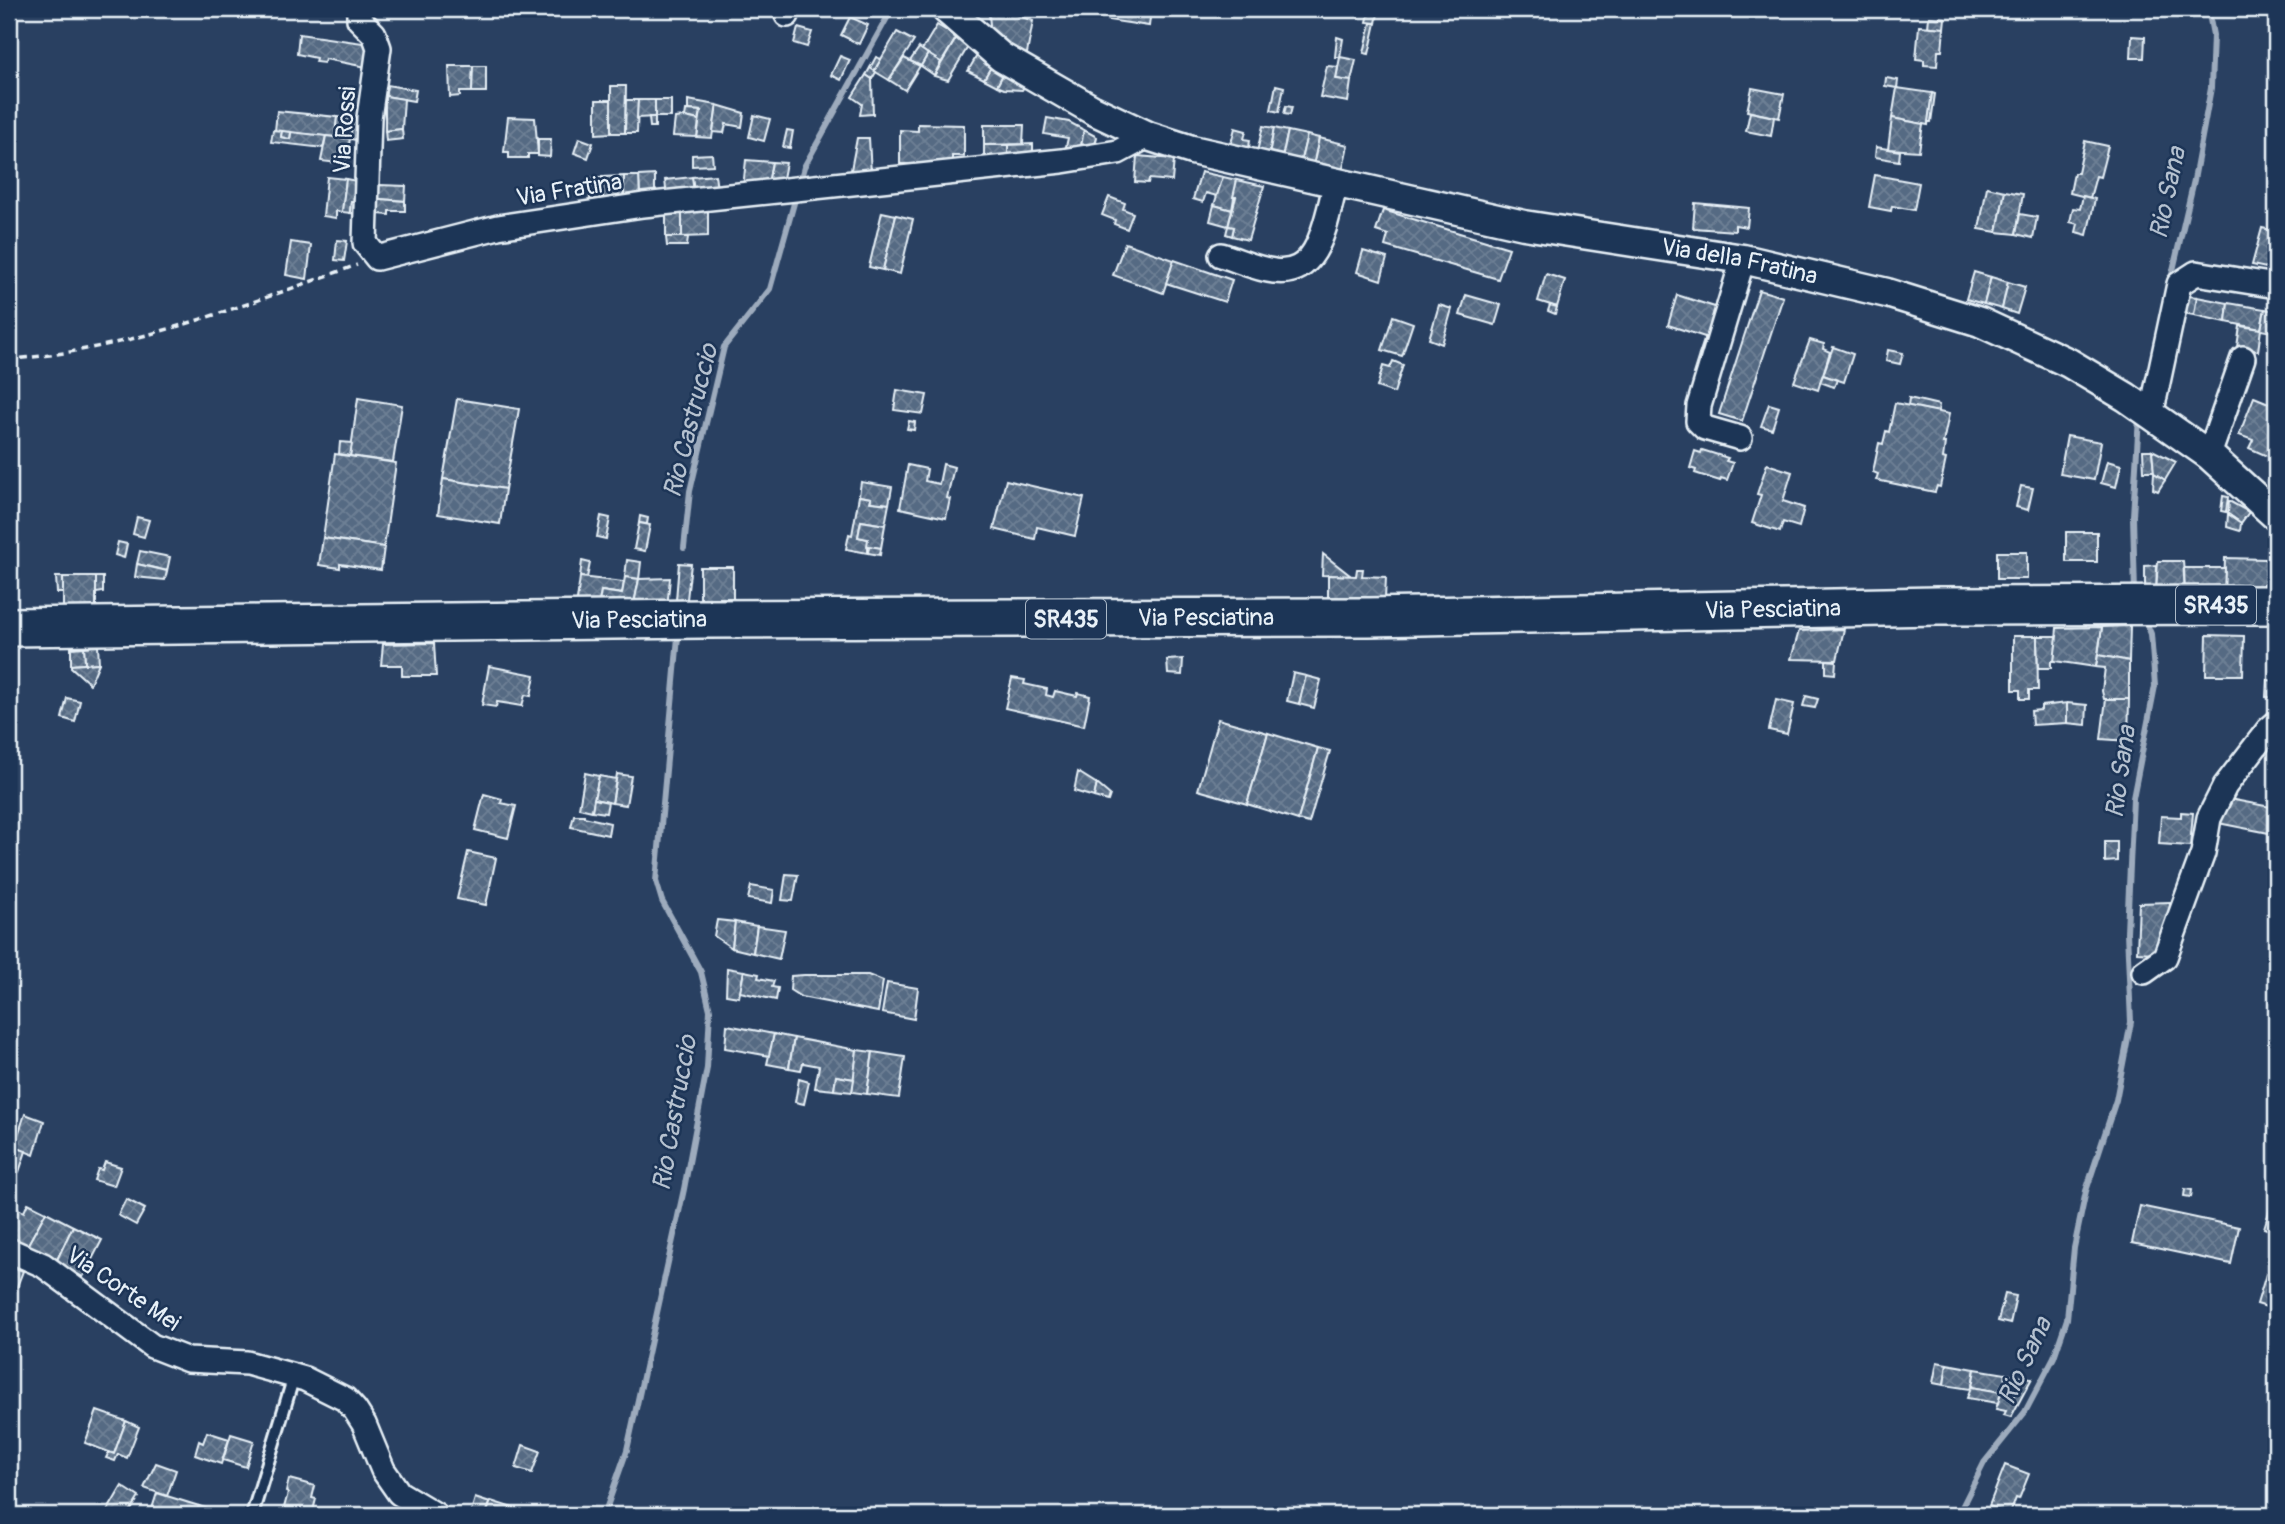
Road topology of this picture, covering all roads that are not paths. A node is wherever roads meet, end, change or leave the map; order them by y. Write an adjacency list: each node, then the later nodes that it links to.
1 (359, 9): 6 (street, Via Rossi)
2 (946, 9): 3 (street, Via della Fratina)
3 (1148, 136): 4 (street, Via della Fratina); 6 (street, Via Fratina)
4 (1336, 183): 5 (street); 7 (street, Via della Fratina)
5 (1221, 255)
6 (377, 258)
7 (1743, 259): 10 (street, Via della Fratina); 11 (street)
8 (2276, 286): 10 (street)
9 (2243, 358): 12 (street)
10 (2141, 408): 12 (street, Via della Fratina)
11 (1740, 438)
12 (2209, 455): 13 (street, Via della Fratina)
13 (2276, 516)
14 (2276, 605): 15 (main road, Via Pesciatina / SR435)
15 (9, 627)
16 (2276, 723): 17 (street)
17 (2144, 972)
18 (9, 1250): 19 (street, Via Corte Mei)
19 (294, 1376): 20 (lane); 21 (street, Via Corte Mei)
20 (252, 1515)
21 (436, 1515)

